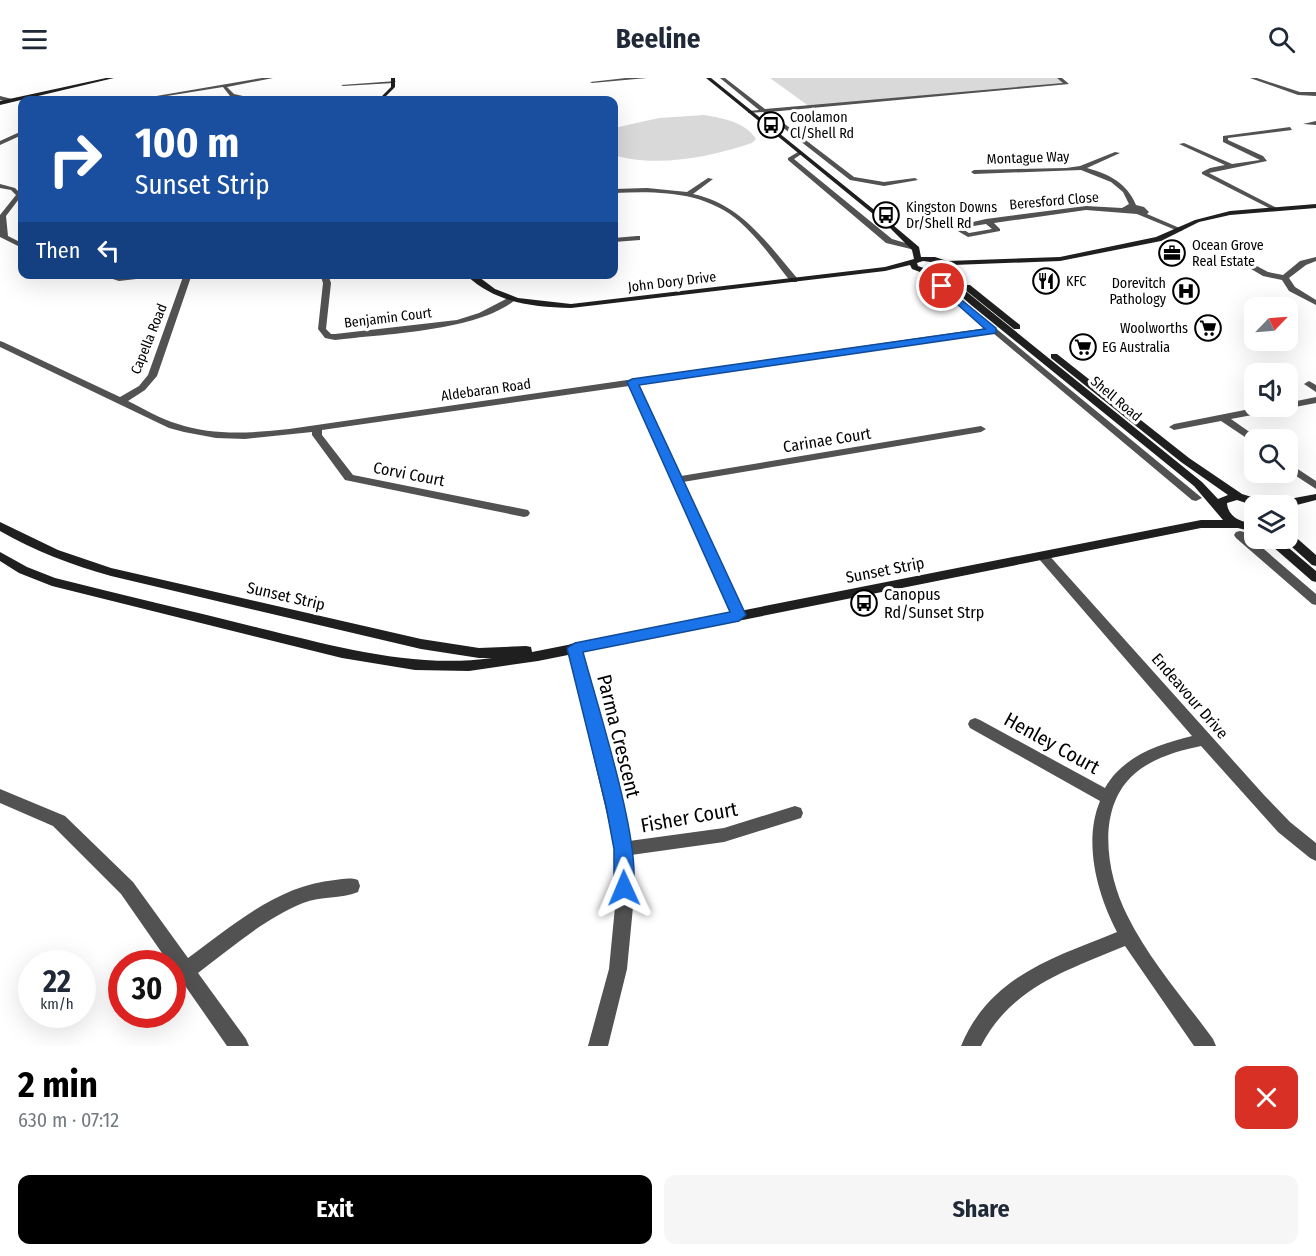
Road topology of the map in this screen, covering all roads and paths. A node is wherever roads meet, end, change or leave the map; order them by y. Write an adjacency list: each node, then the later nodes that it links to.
1 (112, 78): 13 (street)
2 (271, 78): 11 (street)
3 (645, 78): 9 (street)
4 (708, 78): 22 (street)
5 (722, 78): 21 (street)
6 (1059, 78): 21 (street)
7 (1252, 78): 12 (street)
8 (393, 80): 10 (street); 16 (street)
9 (592, 82)
10 (343, 85)
11 (225, 87): 14 (street); 15 (street)
12 (1316, 94)
13 (29, 96)
14 (163, 96)
15 (241, 96)
16 (385, 96)
17 (0, 98): 19 (street)
18 (18, 98): 19 (street)
19 (10, 100): 20 (street)
20 (0, 103)
21 (764, 111): 22 (street); 34 (street)
22 (750, 112): 33 (street)
23 (1316, 123): 24 (street)
24 (1306, 124)
25 (1290, 129): 35 (street)
26 (18, 136): 27 (street)
27 (1, 142): 30 (street)
28 (1169, 142): 31 (street)
29 (1196, 142): 31 (street)
30 (18, 144)
31 (1182, 144): 35 (street)
32 (1117, 153): 36 (street, Montague Way)
33 (802, 154): 34 (street); 51 (street); 56 (street)
34 (819, 155): 39 (street)
35 (1233, 166): 47 (street)
36 (1081, 168): 37 (street, Montague Way); 45 (street)
37 (974, 172)
38 (710, 179): 43 (street)
39 (915, 180)
40 (0, 186): 42 (street)
41 (618, 191): 43 (street)
42 (18, 194)
43 (687, 195): 71 (street)
44 (18, 200): 55 (street)
45 (1133, 206): 48 (street); 49 (street)
46 (1316, 206): 47 (street)
47 (1275, 209): 52 (street)
48 (1125, 210): 49 (street, Beresford Close); 50 (street, Beresford Close)
49 (1140, 213): 52 (street)
50 (986, 221): 50 (street, Beresford Close)
51 (891, 226): 56 (street); 57 (street)
52 (1180, 230): 61 (street)
53 (637, 238): 54 (street)
54 (618, 240)
55 (18, 244)
56 (916, 249): 59 (street)
57 (938, 260): 59 (street, John Dory Drive); 60 (street)
58 (1316, 260): 67 (street)
59 (915, 261): 63 (street, John Dory Drive); 64 (street)
60 (947, 263): 61 (street); 65 (street, Shell Road)
61 (980, 263): 65 (street)
62 (1250, 266): 67 (street)
63 (885, 269): 64 (street, John Dory Drive); 71 (street, John Dory Drive)
64 (924, 272): 66 (street, John Dory Drive)
65 (954, 272): 66 (street); 78 (street, Shell Road)
66 (934, 274): 79 (street, Shell Road)
67 (1286, 278): 74 (street)
68 (186, 279): 81 (street, Capella Road)
69 (326, 279): 73 (street, Benjamin Court)
70 (475, 279): 73 (street, John Dory Drive)
71 (794, 280): 73 (street, John Dory Drive)
72 (942, 286): 75 (street, Shell Road)
73 (511, 300)
74 (1316, 303)
75 (993, 330): 77 (street, Aldebaran Road); 93 (street, Shell Road)
76 (0, 344): 81 (street, Aldebaran Road)
77 (632, 382): 86 (street, Aldebaran Road); 90 (street)
78 (1093, 387): 79 (street); 92 (street, Shell Road)
79 (1081, 389): 95 (street, Shell Road)
80 (1316, 400): 82 (street)
81 (121, 401): 86 (street, Aldebaran Road)
82 (1298, 403)
83 (1244, 414): 84 (street)
84 (1223, 418): 85 (street); 88 (street)
85 (1174, 427)
86 (317, 428): 96 (street, Corvi Court)
87 (981, 429): 90 (street, Carinae Court)
88 (1244, 433)
89 (1298, 473): 91 (street)
90 (677, 480): 109 (street)
91 (1316, 486)
92 (1239, 497): 94 (street, Shell Road); 95 (street, Sunset Strip)
93 (1196, 498)
94 (1244, 499)
95 (1221, 510): 97 (street, Sunset Strip); 99 (street, Shell Road)
96 (524, 513)
97 (1202, 524): 100 (street, Sunset Strip); 105 (street, Sunset Strip)
98 (0, 526): 110 (street, Sunset Strip)
99 (1244, 527)
100 (1244, 529)
101 (1298, 546): 106 (street)
102 (1266, 549): 108 (street)
103 (1282, 549): 107 (street)
104 (0, 556): 110 (street, Sunset Strip)
105 (1043, 556): 109 (street, Sunset Strip); 112 (street, Endeavour Drive)
106 (1316, 562)
107 (1316, 578)
108 (1316, 601)
109 (739, 615): 110 (street, Sunset Strip)
110 (575, 648): 116 (street, Parma Crescent)
111 (975, 724): 114 (street, Henley Court)
112 (1204, 739): 114 (street); 117 (street, Endeavour Drive)
113 (0, 796): 120 (street)
114 (1108, 798): 119 (street)
115 (795, 813): 116 (street, Fisher Court)
116 (623, 849): 122 (street, Parma Crescent)
117 (1316, 853)
118 (352, 886): 120 (street)
119 (1129, 936): 123 (street); 124 (street)
120 (187, 970): 121 (street)
121 (239, 1046)
122 (598, 1046)
123 (971, 1046)
124 (1206, 1046)

